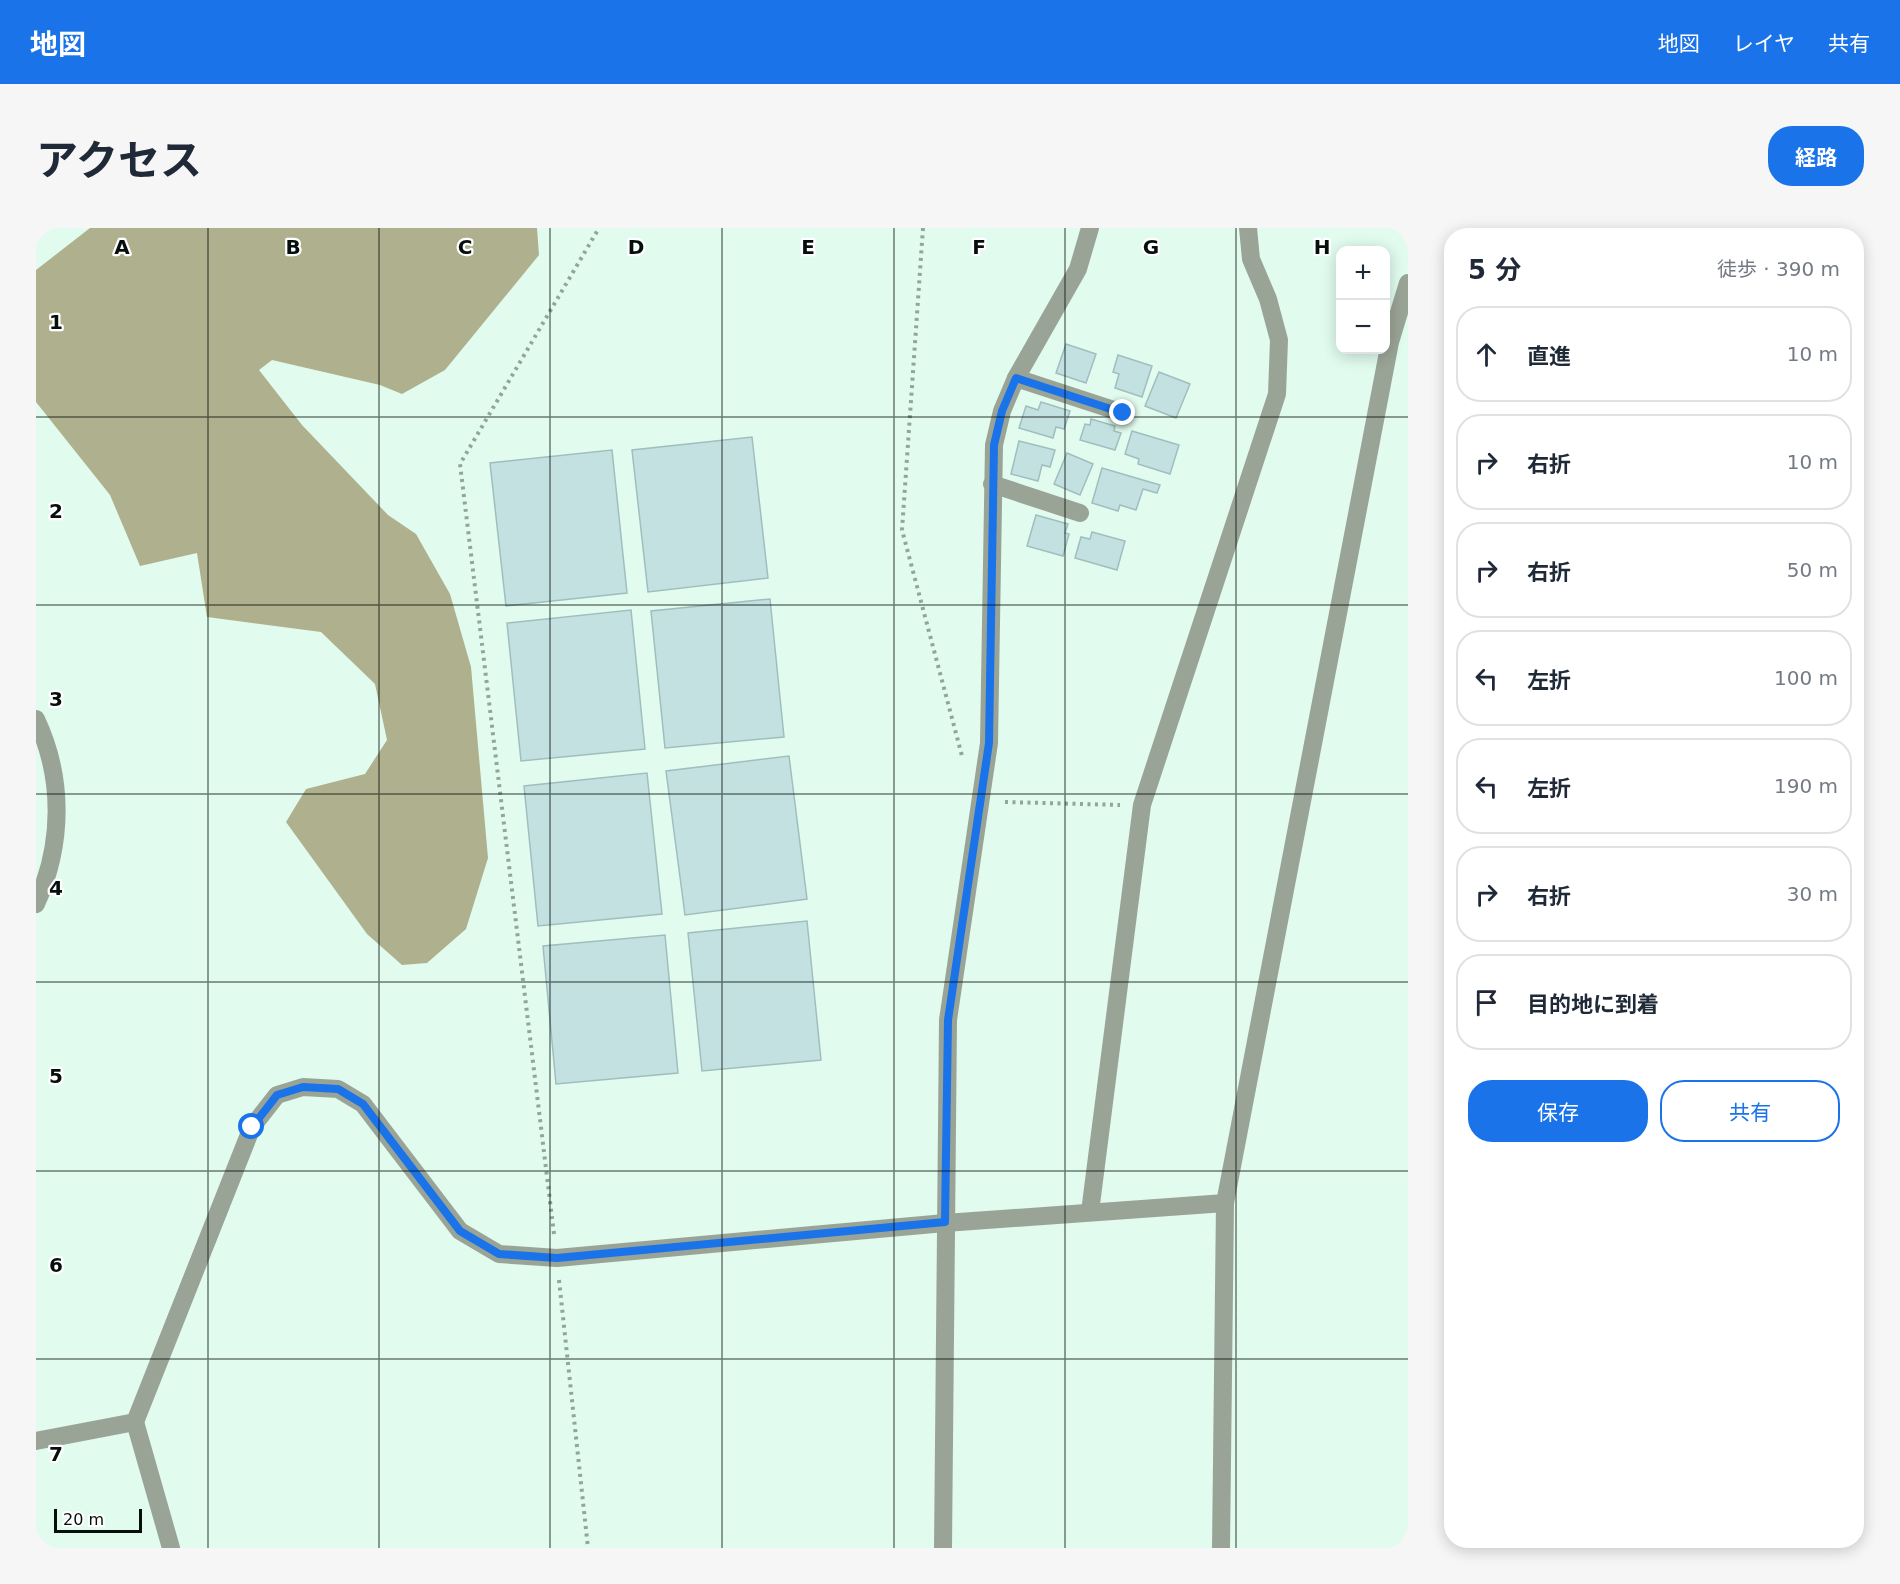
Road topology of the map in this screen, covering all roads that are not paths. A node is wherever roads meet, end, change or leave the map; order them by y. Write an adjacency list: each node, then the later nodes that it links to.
1 (1090, 228): 4 (street)
2 (1248, 228): 11 (street)
3 (1408, 283): 10 (street)
4 (1016, 378): 5 (street); 6 (street)
5 (1123, 413)
6 (992, 484): 7 (street); 12 (street)
7 (1080, 513)
8 (36, 719): 9 (street)
9 (36, 904)
10 (1225, 1203): 11 (street); 17 (street)
11 (1090, 1212): 12 (street)
12 (945, 1222): 13 (street); 16 (street)
13 (135, 1422): 14 (street); 15 (street)
14 (36, 1442)
15 (171, 1548)
16 (943, 1548)
17 (1221, 1548)

